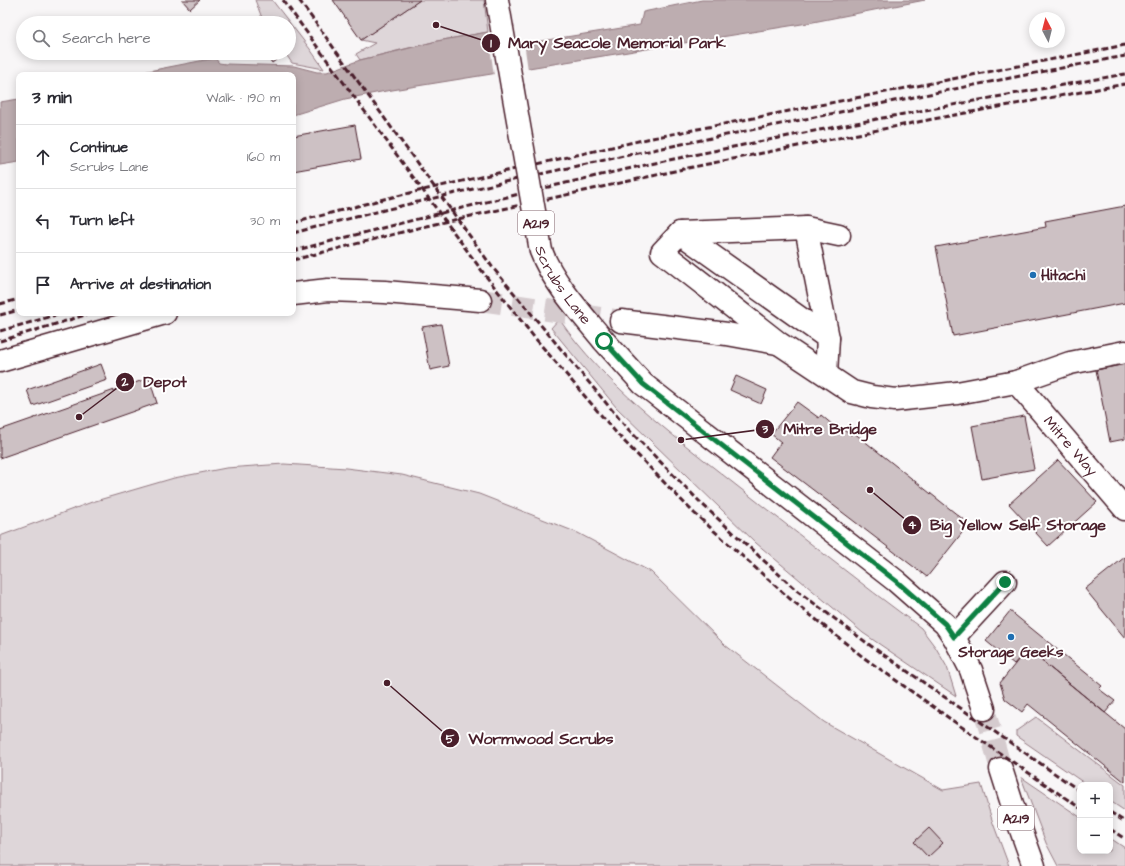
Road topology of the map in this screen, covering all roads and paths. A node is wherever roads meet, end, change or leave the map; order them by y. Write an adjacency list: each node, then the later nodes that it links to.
1 (497, 0): 17 (main road, Scrubs Lane / A219, bridge)
2 (806, 228): 3 (main road); 4 (main road); 9 (main road)
3 (680, 233): 9 (main road); 10 (main road)
4 (839, 235)
5 (296, 294): 6 (main road)
6 (480, 300)
7 (155, 316): 12 (main road)
8 (621, 321): 10 (main road)
9 (828, 338): 13 (main road)
10 (780, 344): 13 (main road)
11 (1125, 352): 14 (main road)
12 (0, 361)
13 (826, 374): 14 (main road)
14 (1016, 382): 15 (main road, Mitre Way)
15 (1123, 502)
16 (1005, 582): 17 (main road)
17 (954, 637): 18 (main road, Scrubs Lane / A219)
18 (984, 709)
19 (1001, 769): 20 (main road, A219)
20 (1034, 866)

